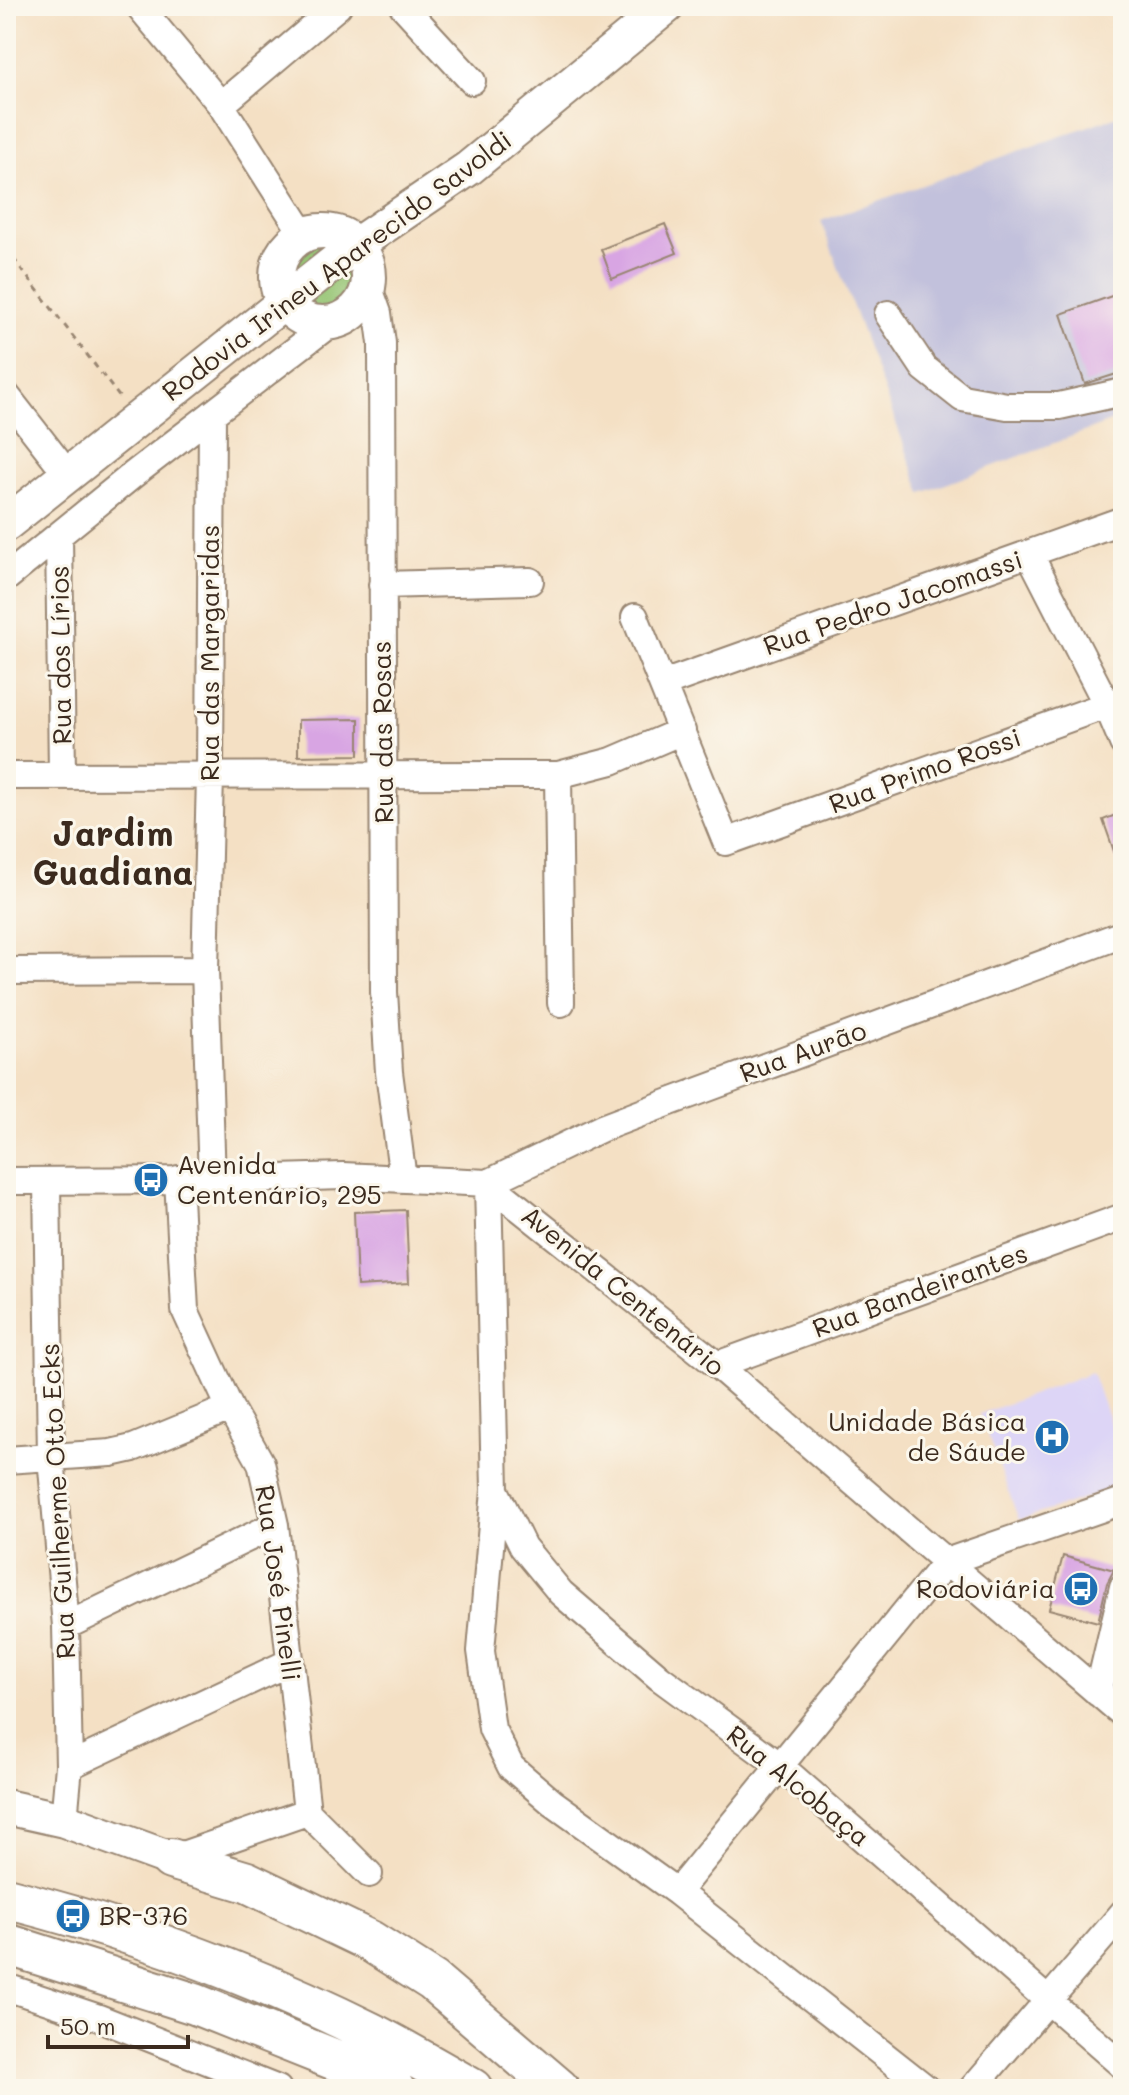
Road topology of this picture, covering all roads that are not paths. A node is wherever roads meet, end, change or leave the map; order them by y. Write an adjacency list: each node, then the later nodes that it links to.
1 (139, 6): 6 (street)
2 (338, 6): 6 (street)
3 (403, 6): 5 (street)
4 (667, 6): 8 (main road, Rodovia Irineu Aparecido Savoldi)
5 (472, 81)
6 (221, 105): 7 (street)
7 (304, 235): 8 (main road); 10 (main road)
8 (356, 245): 9 (main road); 10 (main road, Rodovia Irineu Aparecido Savoldi)
9 (368, 285): 12 (main road); 23 (street, Rua das Rosas)
10 (285, 303): 12 (main road); 16 (main road, Rodovia Irineu Aparecido Savoldi)
11 (888, 314): 13 (street)
12 (332, 322): 15 (street)
13 (1123, 392)
14 (6, 395): 16 (street)
15 (212, 414): 19 (street); 32 (street, Rua das Margaridas)
16 (69, 476): 18 (main road, Rodovia Irineu Aparecido Savoldi)
17 (1123, 520): 20 (street, Rua Pedro Jacomassi)
18 (6, 524)
19 (59, 535): 21 (street); 29 (street, Rua dos Lírios)
20 (1030, 555): 25 (street, Rua Pedro Jacomassi); 26 (street)
21 (6, 578)
22 (530, 581): 23 (street)
23 (382, 585): 33 (street, Rua das Rosas)
24 (635, 617): 25 (street)
25 (663, 684): 27 (street)
26 (1115, 702): 27 (street, Rua Primo Rossi); 28 (street)
27 (682, 731): 30 (street)
28 (1123, 743)
29 (62, 774): 31 (street); 32 (street)
30 (558, 775): 33 (street); 37 (street)
31 (6, 776)
32 (210, 777): 33 (street); 35 (street, Rua das Margaridas)
33 (384, 777): 39 (street, Rua das Rosas)
34 (1123, 934): 43 (street, Rua Aurão)
35 (205, 970): 36 (street); 40 (street, Rua das Margaridas)
36 (6, 971)
37 (561, 1003)
38 (178, 1179): 40 (street); 42 (street); 46 (street, Rua José Pinelli)
39 (403, 1179): 40 (street); 43 (street)
40 (212, 1180)
41 (6, 1181): 42 (street)
42 (47, 1182): 47 (street, Rua Guilherme Otto Ecks)
43 (488, 1183): 45 (street, Avenida Centenário); 49 (street)
44 (1123, 1217): 45 (street, Rua Bandeirantes)
45 (717, 1365): 52 (street, Avenida Centenário)
46 (230, 1408): 47 (street); 51 (street, Rua José Pinelli)
47 (51, 1457): 48 (street); 54 (street, Rua Guilherme Otto Ecks)
48 (6, 1460)
49 (495, 1490): 58 (street, Rua Alcobaça); 65 (street)
50 (1123, 1501): 52 (street)
51 (275, 1525): 54 (street); 55 (street, Rua José Pinelli)
52 (946, 1562): 56 (street, Avenida Centenário); 58 (street)
53 (1123, 1587): 56 (street)
54 (66, 1626): 59 (street, Rua Guilherme Otto Ecks)
55 (290, 1662): 59 (street); 61 (street, Rua José Pinelli)
56 (1098, 1693): 57 (street, Avenida Centenário)
57 (1123, 1714)
58 (779, 1765): 65 (street); 70 (street, Rua Alcobaça)
59 (69, 1766): 62 (street, Rua Guilherme Otto Ecks)
60 (6, 1807): 62 (main road)
61 (307, 1812): 63 (street); 64 (street)
62 (64, 1820): 63 (main road)
63 (171, 1859): 76 (highway)
64 (369, 1874)
65 (677, 1892): 77 (street)
66 (6, 1898): 75 (highway)
67 (1123, 1913): 70 (street)
68 (6, 1944): 72 (highway)
69 (6, 1987): 73 (street)
70 (1050, 1999): 71 (street, Rua Alcobaça); 78 (street)
71 (1123, 2066)
72 (358, 2079): 74 (highway)
73 (278, 2089)
74 (394, 2089)
75 (472, 2089)
76 (559, 2089)
77 (927, 2089)
78 (972, 2089)

